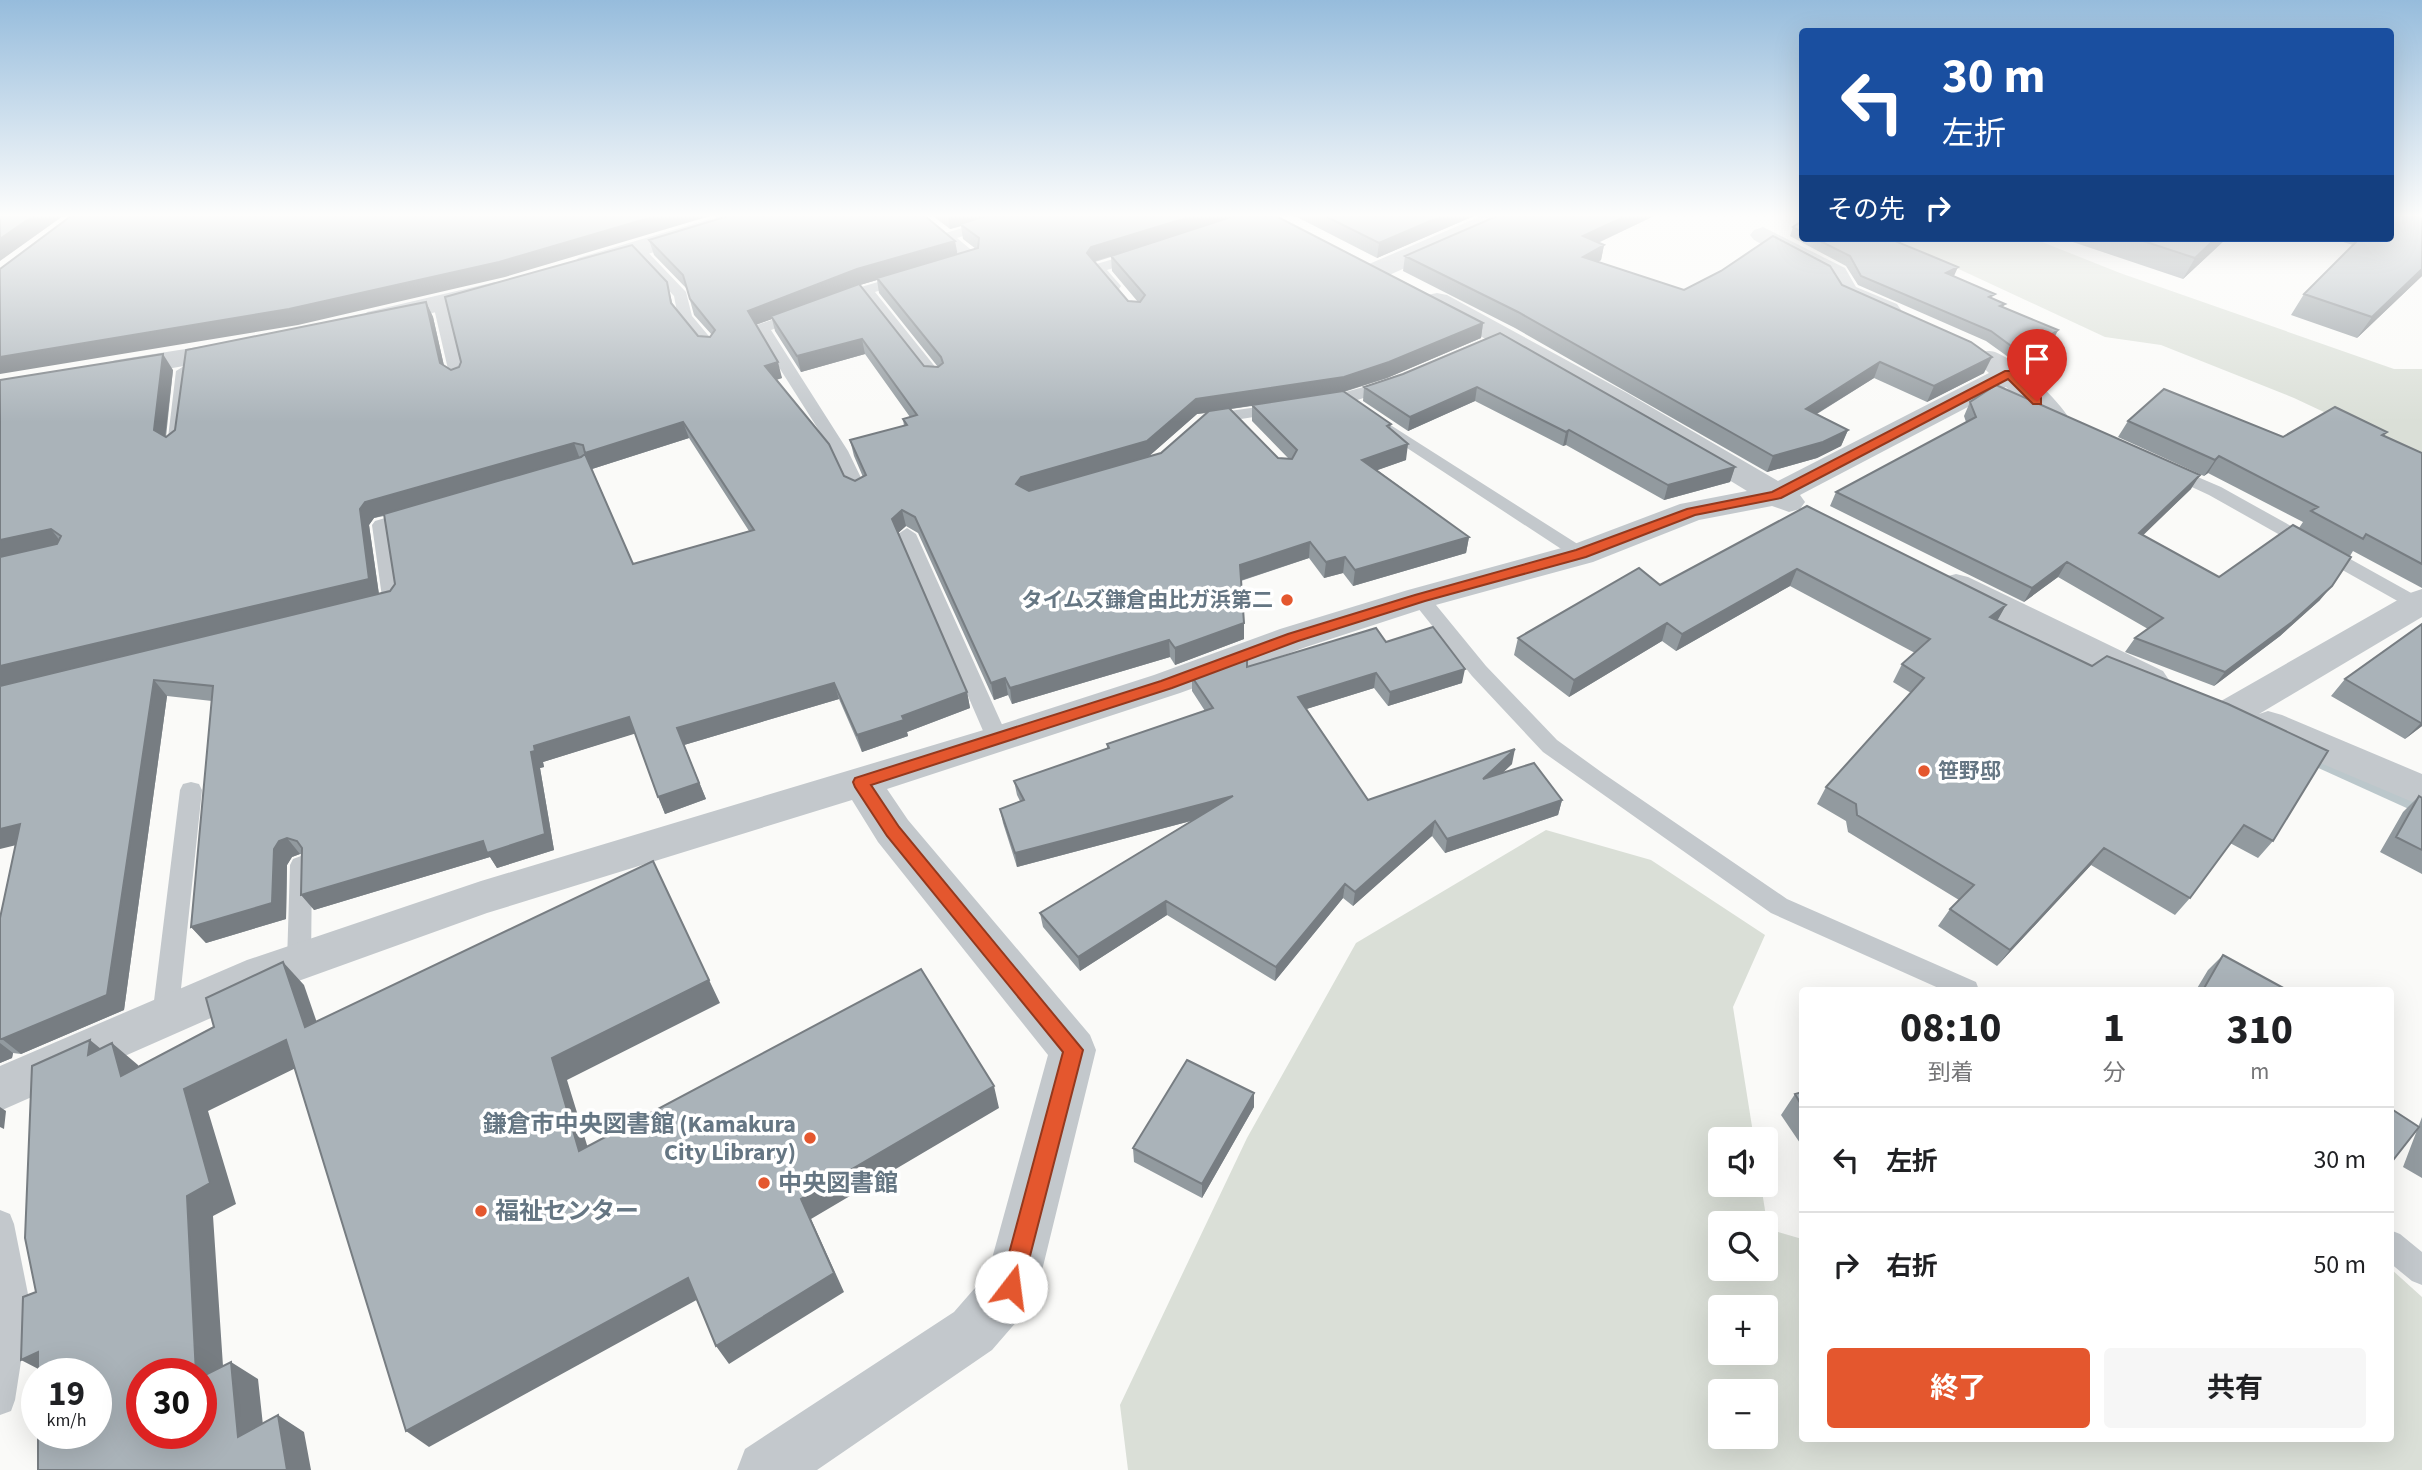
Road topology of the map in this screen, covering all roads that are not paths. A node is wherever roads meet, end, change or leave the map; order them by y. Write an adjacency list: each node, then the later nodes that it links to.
1 (518, 285): 8 (street)
2 (671, 285): 14 (lane)
3 (884, 285): 18 (lane)
4 (1113, 285): 7 (lane)
5 (1399, 285): 29 (street)
6 (1842, 285): 10 (street)
7 (1121, 294)
8 (440, 304): 11 (street); 19 (lane)
9 (814, 309): 28 (lane)
10 (1916, 323)
11 (349, 324)
12 (1963, 344): 17 (street)
13 (255, 345): 15 (street)
14 (710, 347)
15 (186, 358): 16 (street); 26 (lane)
16 (95, 372)
17 (2009, 374): 23 (street); 29 (street)
18 (935, 377)
19 (458, 378)
20 (1406, 378): 21 (lane)
21 (1345, 400): 22 (lane); 33 (lane)
22 (1234, 416): 24 (lane); 25 (lane)
23 (2059, 418)
24 (1194, 429)
25 (1251, 433)
26 (175, 446)
27 (2152, 461): 36 (lane)
28 (858, 490)
29 (1776, 495): 31 (street); 33 (street)
30 (435, 509): 37 (lane)
31 (1812, 513)
32 (907, 534): 39 (lane)
33 (1581, 554): 35 (street)
34 (1921, 568): 38 (street)
35 (1420, 598): 39 (street); 45 (lane)
36 (2420, 603): 38 (street)
37 (355, 610)
38 (2234, 711): 41 (street)
39 (998, 740): 40 (street)
40 (861, 782): 44 (street); 52 (street)
41 (2419, 784)
42 (191, 790): 46 (lane)
43 (301, 865): 44 (lane)
44 (299, 962): 46 (street)
45 (1960, 987)
46 (165, 1017): 47 (street)
47 (0, 1088)
48 (0, 1224): 51 (lane)
49 (2394, 1247): 50 (lane)
50 (2422, 1271)
51 (0, 1400)
52 (766, 1470)

